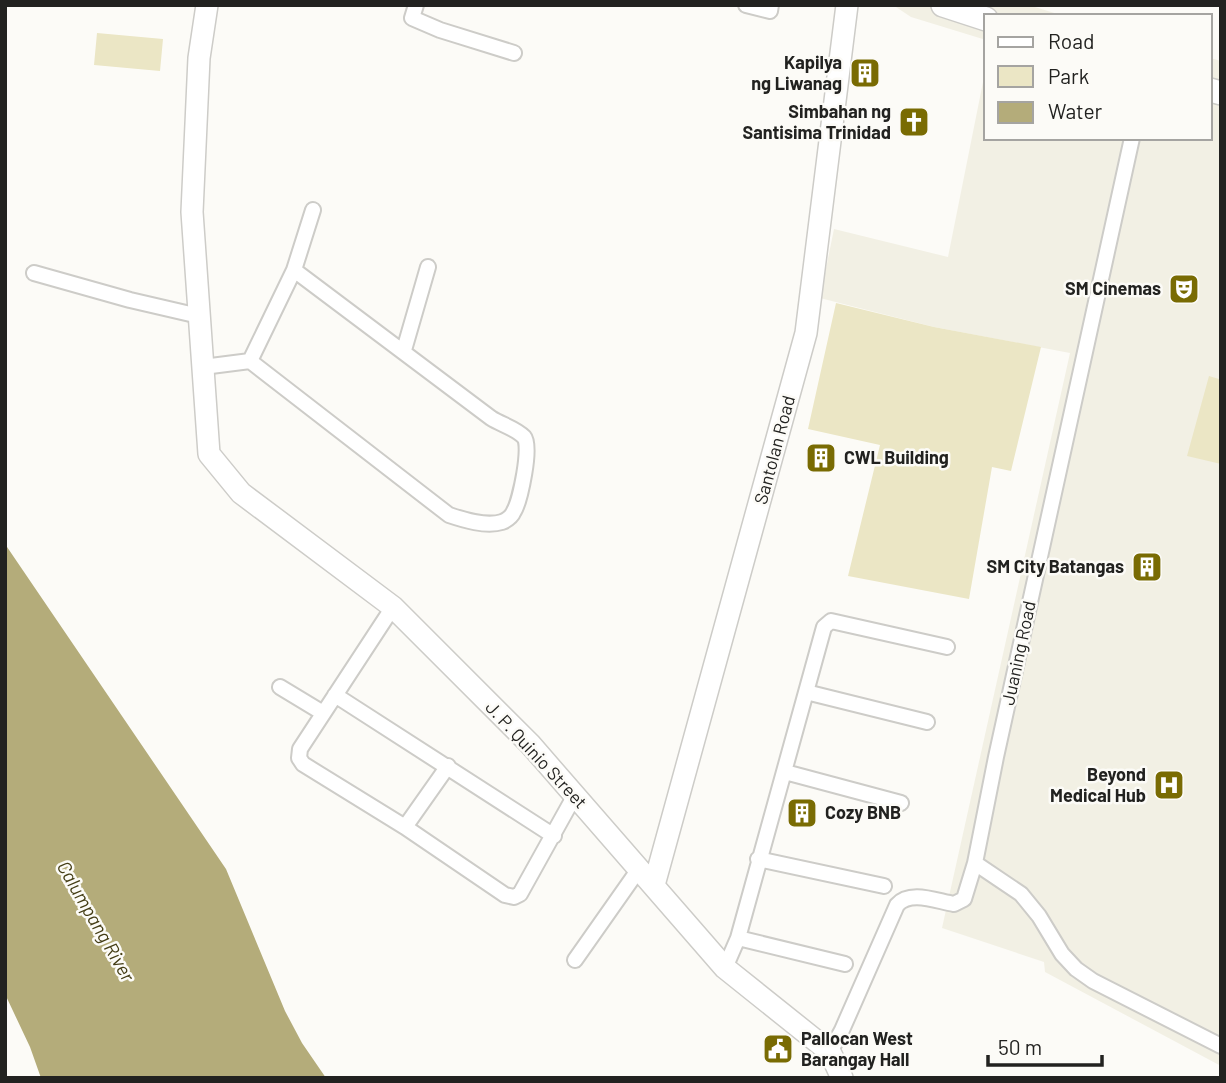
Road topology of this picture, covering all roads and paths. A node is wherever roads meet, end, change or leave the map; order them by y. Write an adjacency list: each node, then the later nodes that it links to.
1 (207, 5): 14 (street)
2 (416, 5): 8 (street)
3 (746, 5): 4 (street)
4 (771, 5)
5 (847, 5): 34 (street, Santolan Road)
6 (943, 5): 7 (main road)
7 (984, 18)
8 (514, 53)
9 (1132, 140): 32 (street, Juaning Road)
10 (313, 209): 12 (street)
11 (428, 267): 15 (street)
12 (294, 270): 15 (street); 16 (street)
13 (34, 273): 14 (street)
14 (199, 316): 17 (street)
15 (404, 350): 16 (street)
16 (250, 361): 17 (street)
17 (203, 367): 18 (street, J. P. Quinio Street)
18 (393, 607): 22 (street); 27 (street, J. P. Quinio Street)
19 (947, 648): 21 (street)
20 (280, 687): 23 (street)
21 (806, 692): 24 (street); 26 (street)
22 (335, 695): 23 (street); 25 (street)
23 (323, 713): 29 (street)
24 (927, 722)
25 (447, 766): 29 (street); 30 (street)
26 (785, 772): 28 (street); 31 (street)
27 (575, 794): 30 (street); 33 (street, J. P. Quinio Street)
28 (901, 803)
29 (405, 827): 30 (street)
30 (554, 836)
31 (758, 859): 35 (street); 36 (street)
32 (975, 863): 40 (street); 41 (street, Juaning Road)
33 (639, 870): 34 (street, J. P. Quinio Street); 37 (street)
34 (654, 885): 39 (street, J. P. Quinio Street)
35 (884, 886)
36 (738, 938): 38 (street); 39 (street)
37 (575, 960)
38 (845, 964)
39 (725, 968): 41 (street, J. P. Quinio Street)
40 (1221, 1046)
41 (830, 1052): 42 (street, J. P. Quinio Street)
42 (842, 1078)

